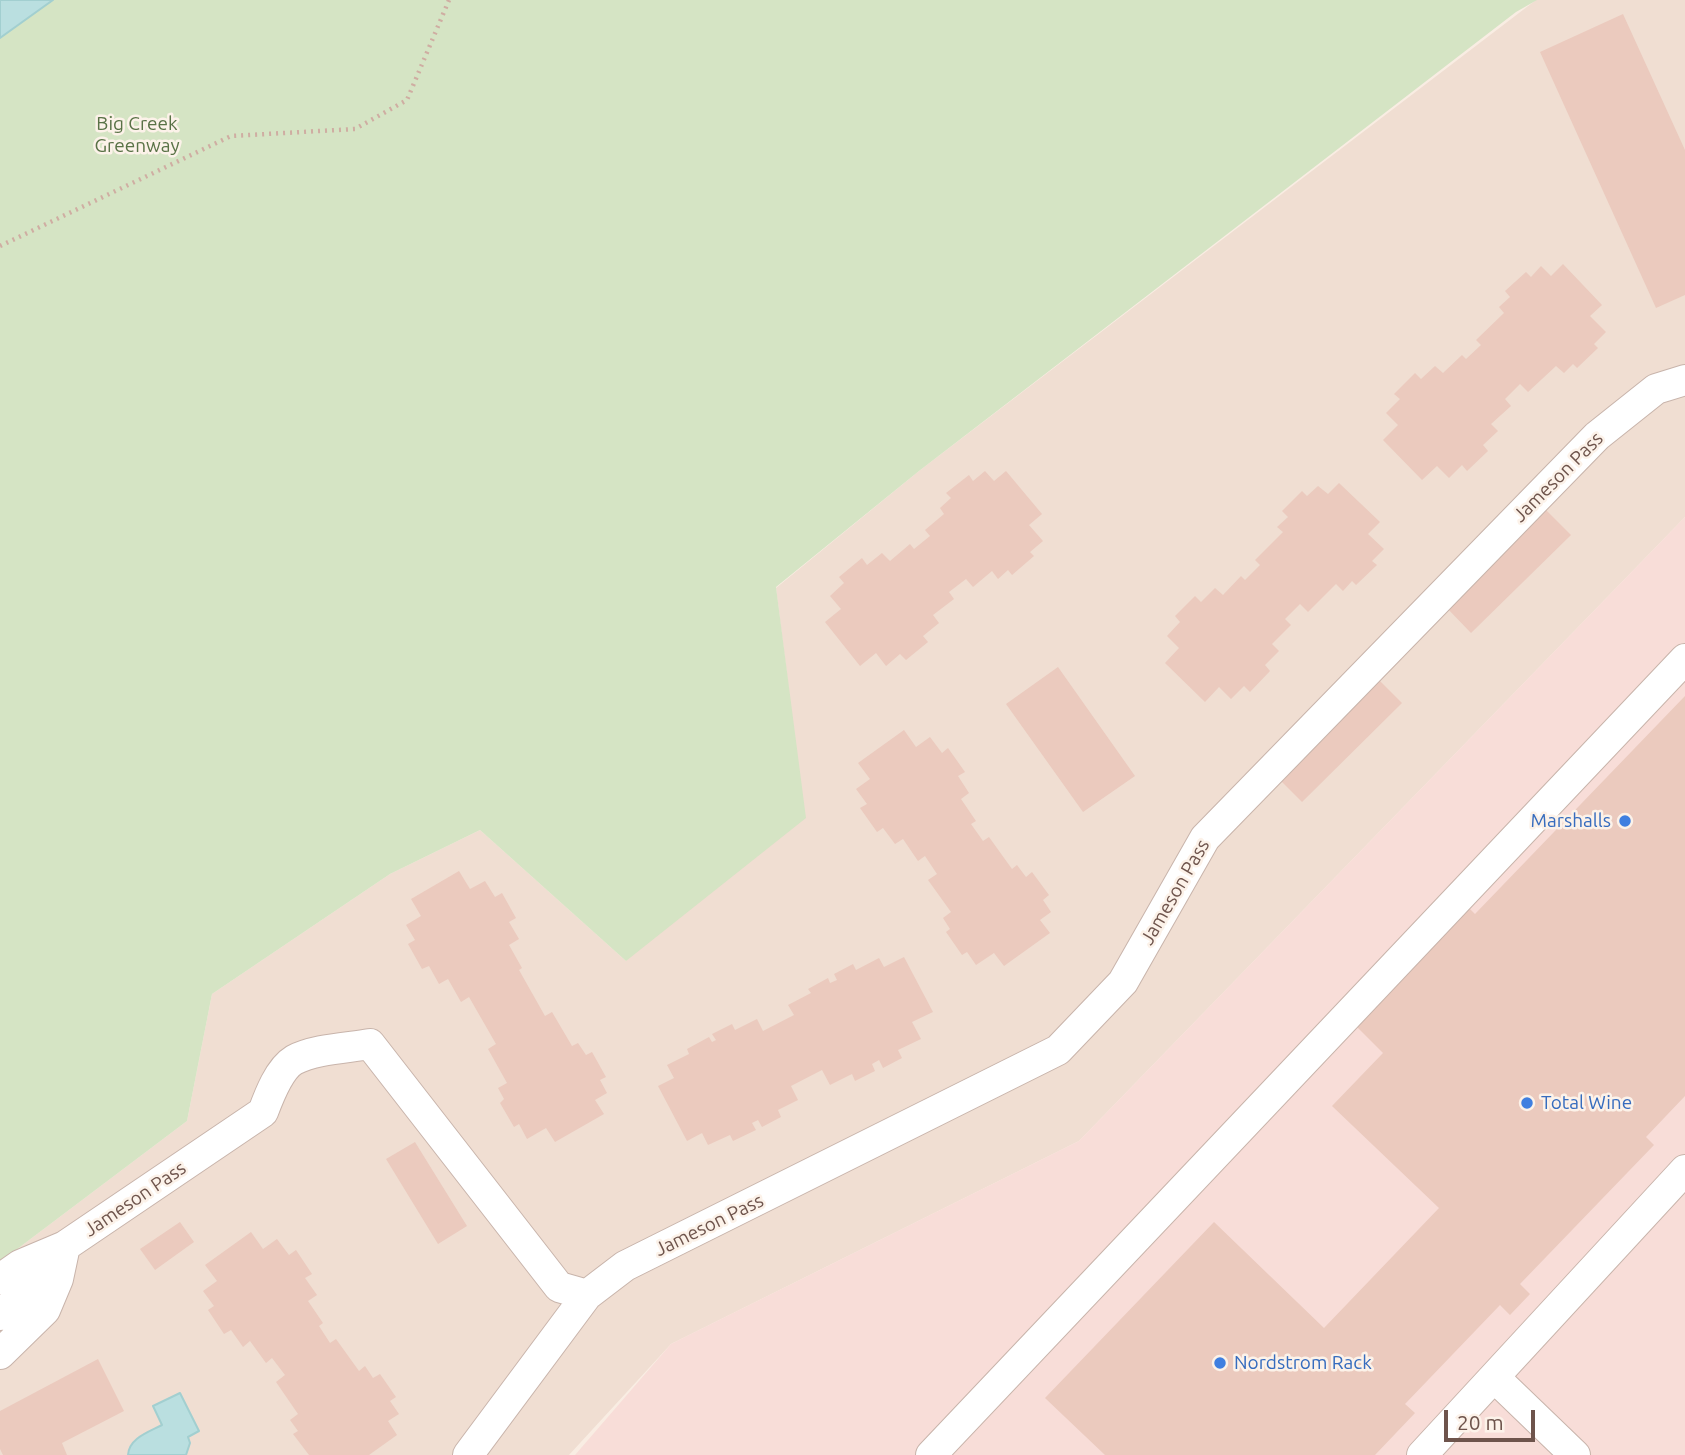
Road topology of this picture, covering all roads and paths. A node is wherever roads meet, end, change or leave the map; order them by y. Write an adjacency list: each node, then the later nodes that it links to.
1 (449, 0): 2 (path)
2 (0, 246)
3 (1685, 380): 8 (street, Jameson Pass)
4 (1685, 659): 13 (street)
5 (1685, 1170): 11 (street)
6 (65, 1246): 7 (street, Jameson Pass); 8 (street, Jameson Pass); 9 (street, Jameson Pass); 10 (street, Jameson Pass)
7 (0, 1279)
8 (587, 1295): 12 (street, Jameson Pass)
9 (0, 1315)
10 (0, 1354)
11 (1494, 1377): 14 (street); 15 (street)
12 (468, 1455)
13 (931, 1455)
14 (1422, 1455)
15 (1575, 1455)

